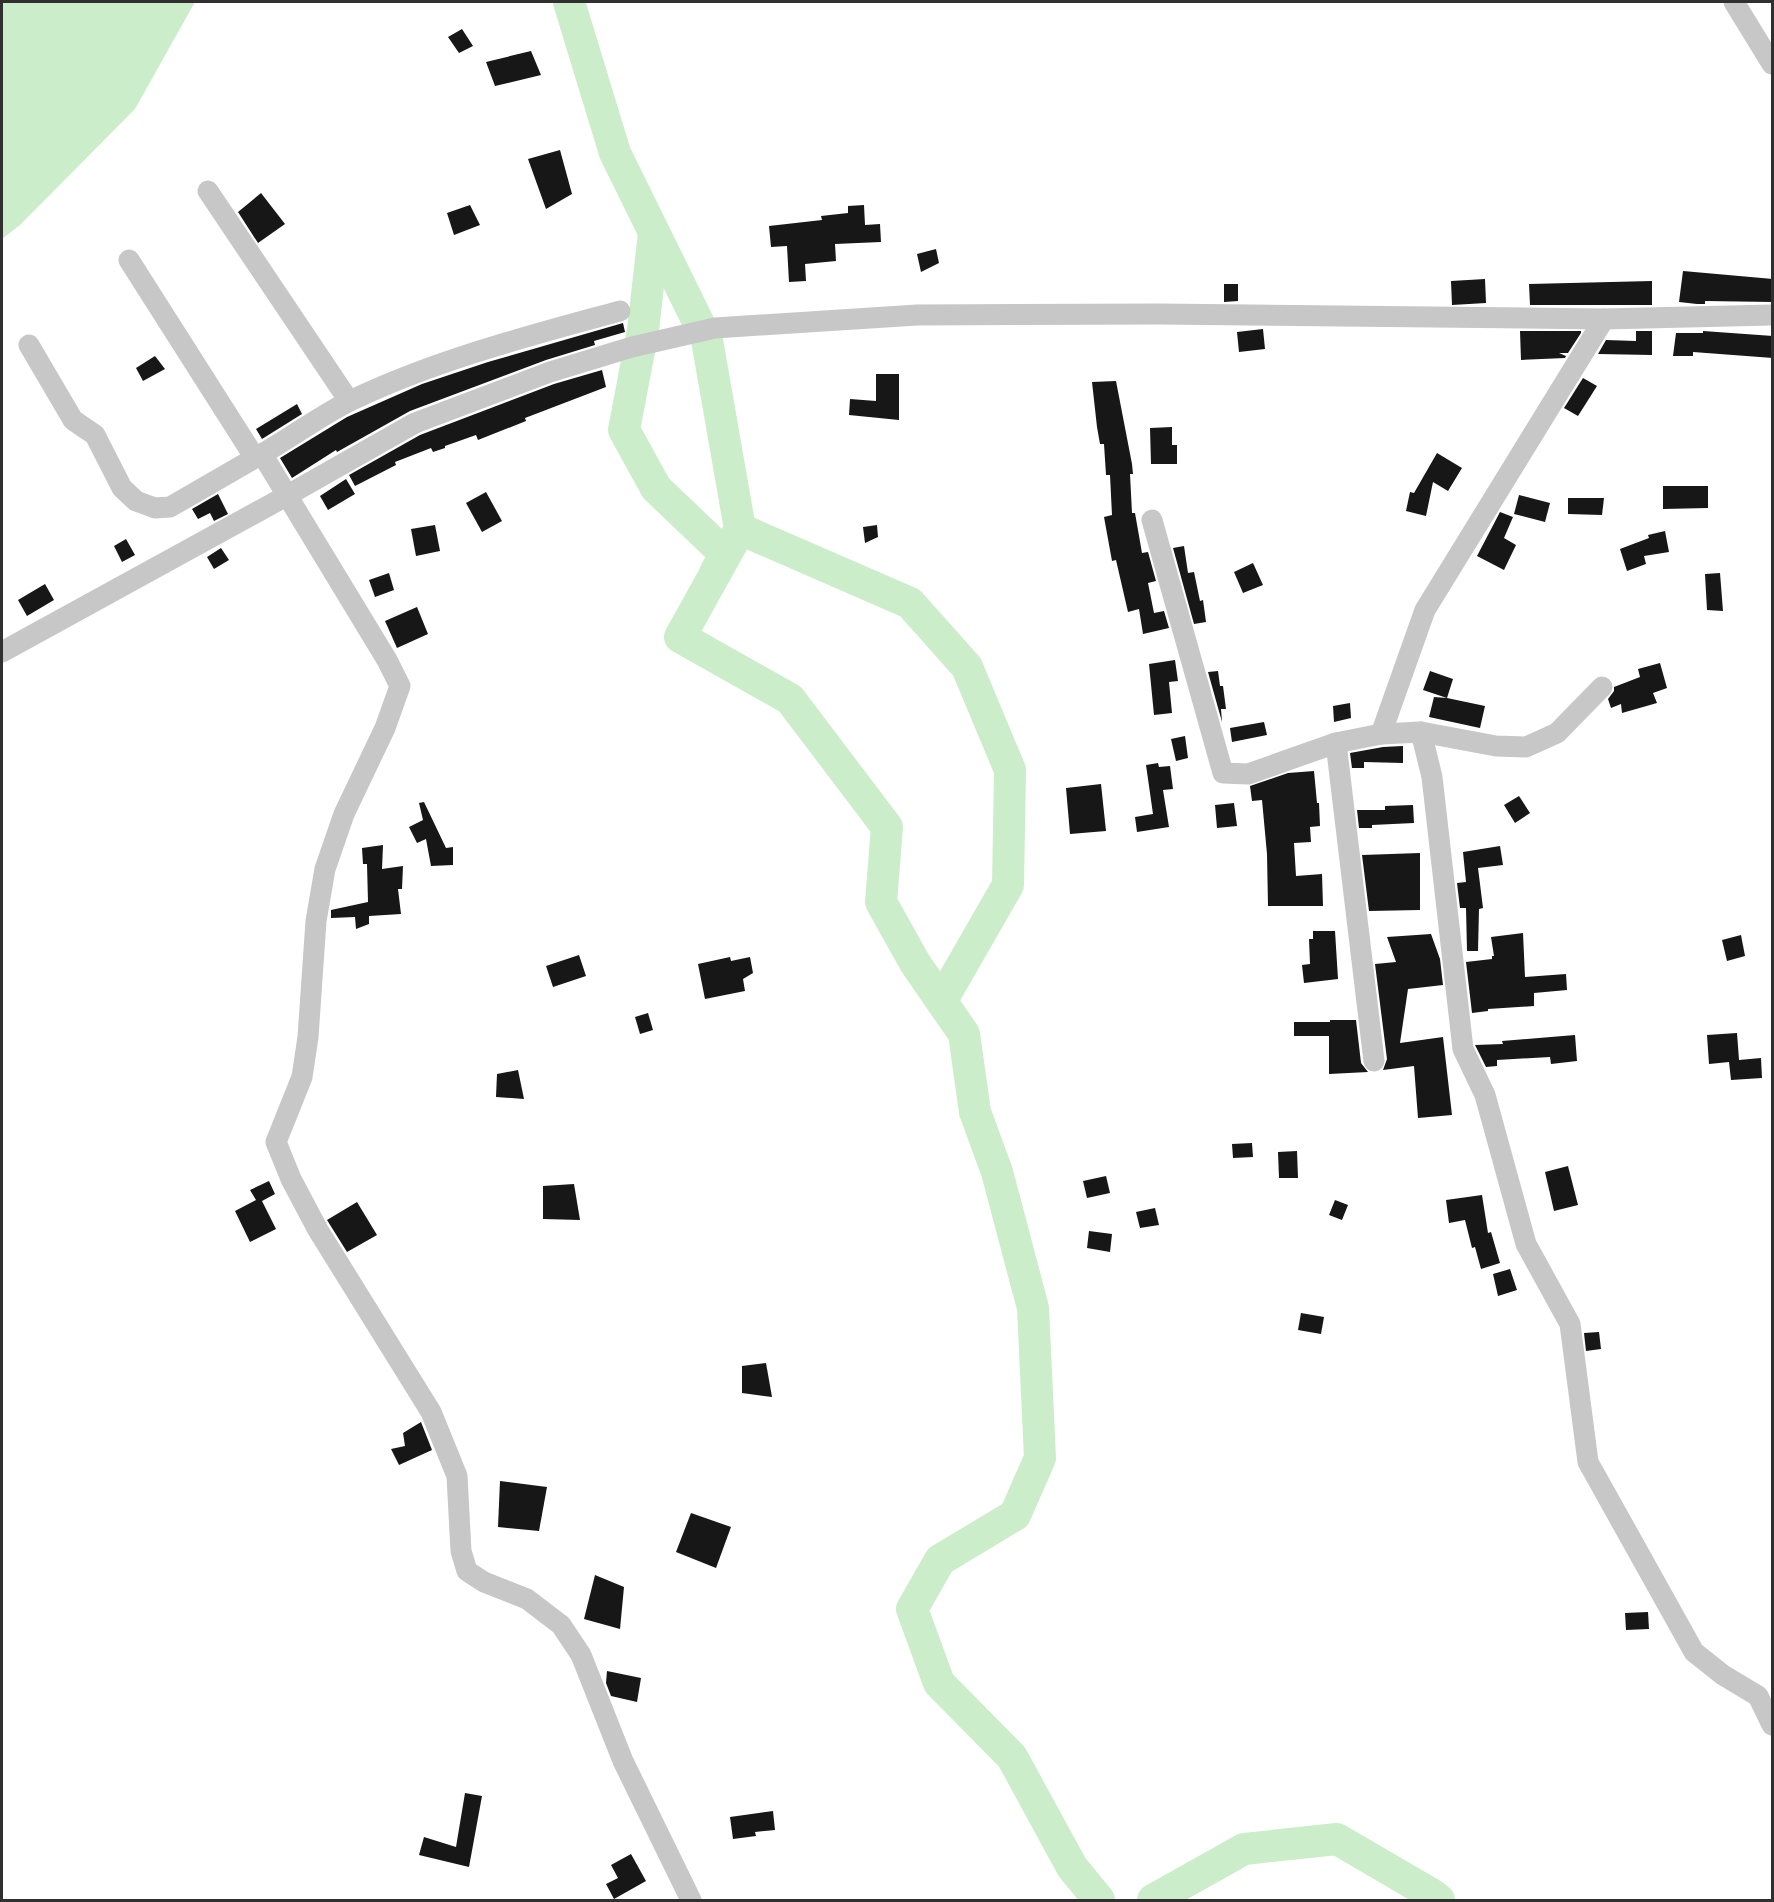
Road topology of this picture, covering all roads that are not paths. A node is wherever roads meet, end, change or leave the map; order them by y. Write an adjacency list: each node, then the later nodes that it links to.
1 (1734, 2): 2 (street)
2 (1773, 64)
3 (208, 191): 9 (street)
4 (129, 260): 10 (street)
5 (620, 311): 9 (street)
6 (1773, 315): 7 (street)
7 (1604, 320): 11 (street); 16 (street)
8 (28, 345): 10 (street)
9 (349, 401): 10 (street)
10 (258, 456): 11 (street)
11 (288, 495): 13 (street); 20 (street)
12 (1152, 520): 17 (street)
13 (2, 652)
14 (1602, 687): 15 (street)
15 (1421, 732): 16 (street); 19 (street)
16 (1381, 734): 17 (street)
17 (1336, 742): 18 (street)
18 (1374, 1061)
19 (1773, 1725)
20 (691, 1900)

